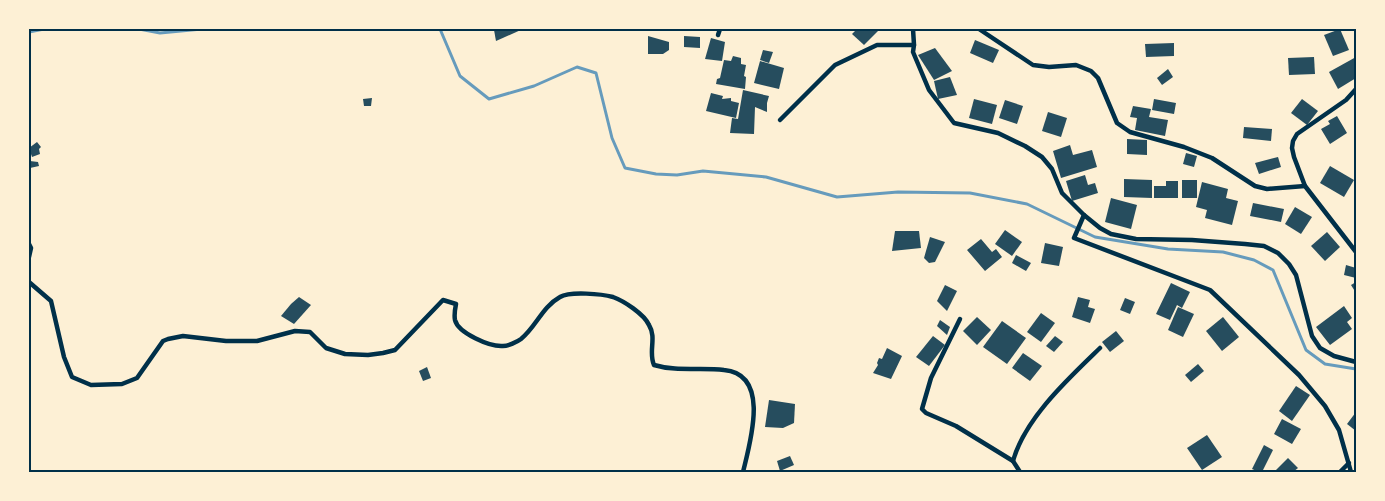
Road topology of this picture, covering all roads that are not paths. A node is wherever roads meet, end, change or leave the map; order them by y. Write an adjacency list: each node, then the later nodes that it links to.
1 (720, 29): 4 (street)
2 (913, 29): 5 (street)
3 (978, 29): 8 (street)
4 (718, 35)
5 (914, 45): 7 (street); 9 (street)
6 (1356, 90): 8 (street)
7 (780, 120)
8 (1305, 186): 11 (street)
9 (1084, 215): 16 (street); 18 (street)
10 (29, 244): 12 (street)
11 (1356, 252)
12 (29, 257)
13 (29, 282): 19 (street)
14 (960, 319): 17 (street)
15 (1100, 348): 17 (street)
16 (1356, 362)
17 (1013, 461): 20 (street)
18 (1348, 463): 21 (street); 22 (street)
19 (743, 472)
20 (1020, 472)
21 (1340, 472)
22 (1351, 472)

